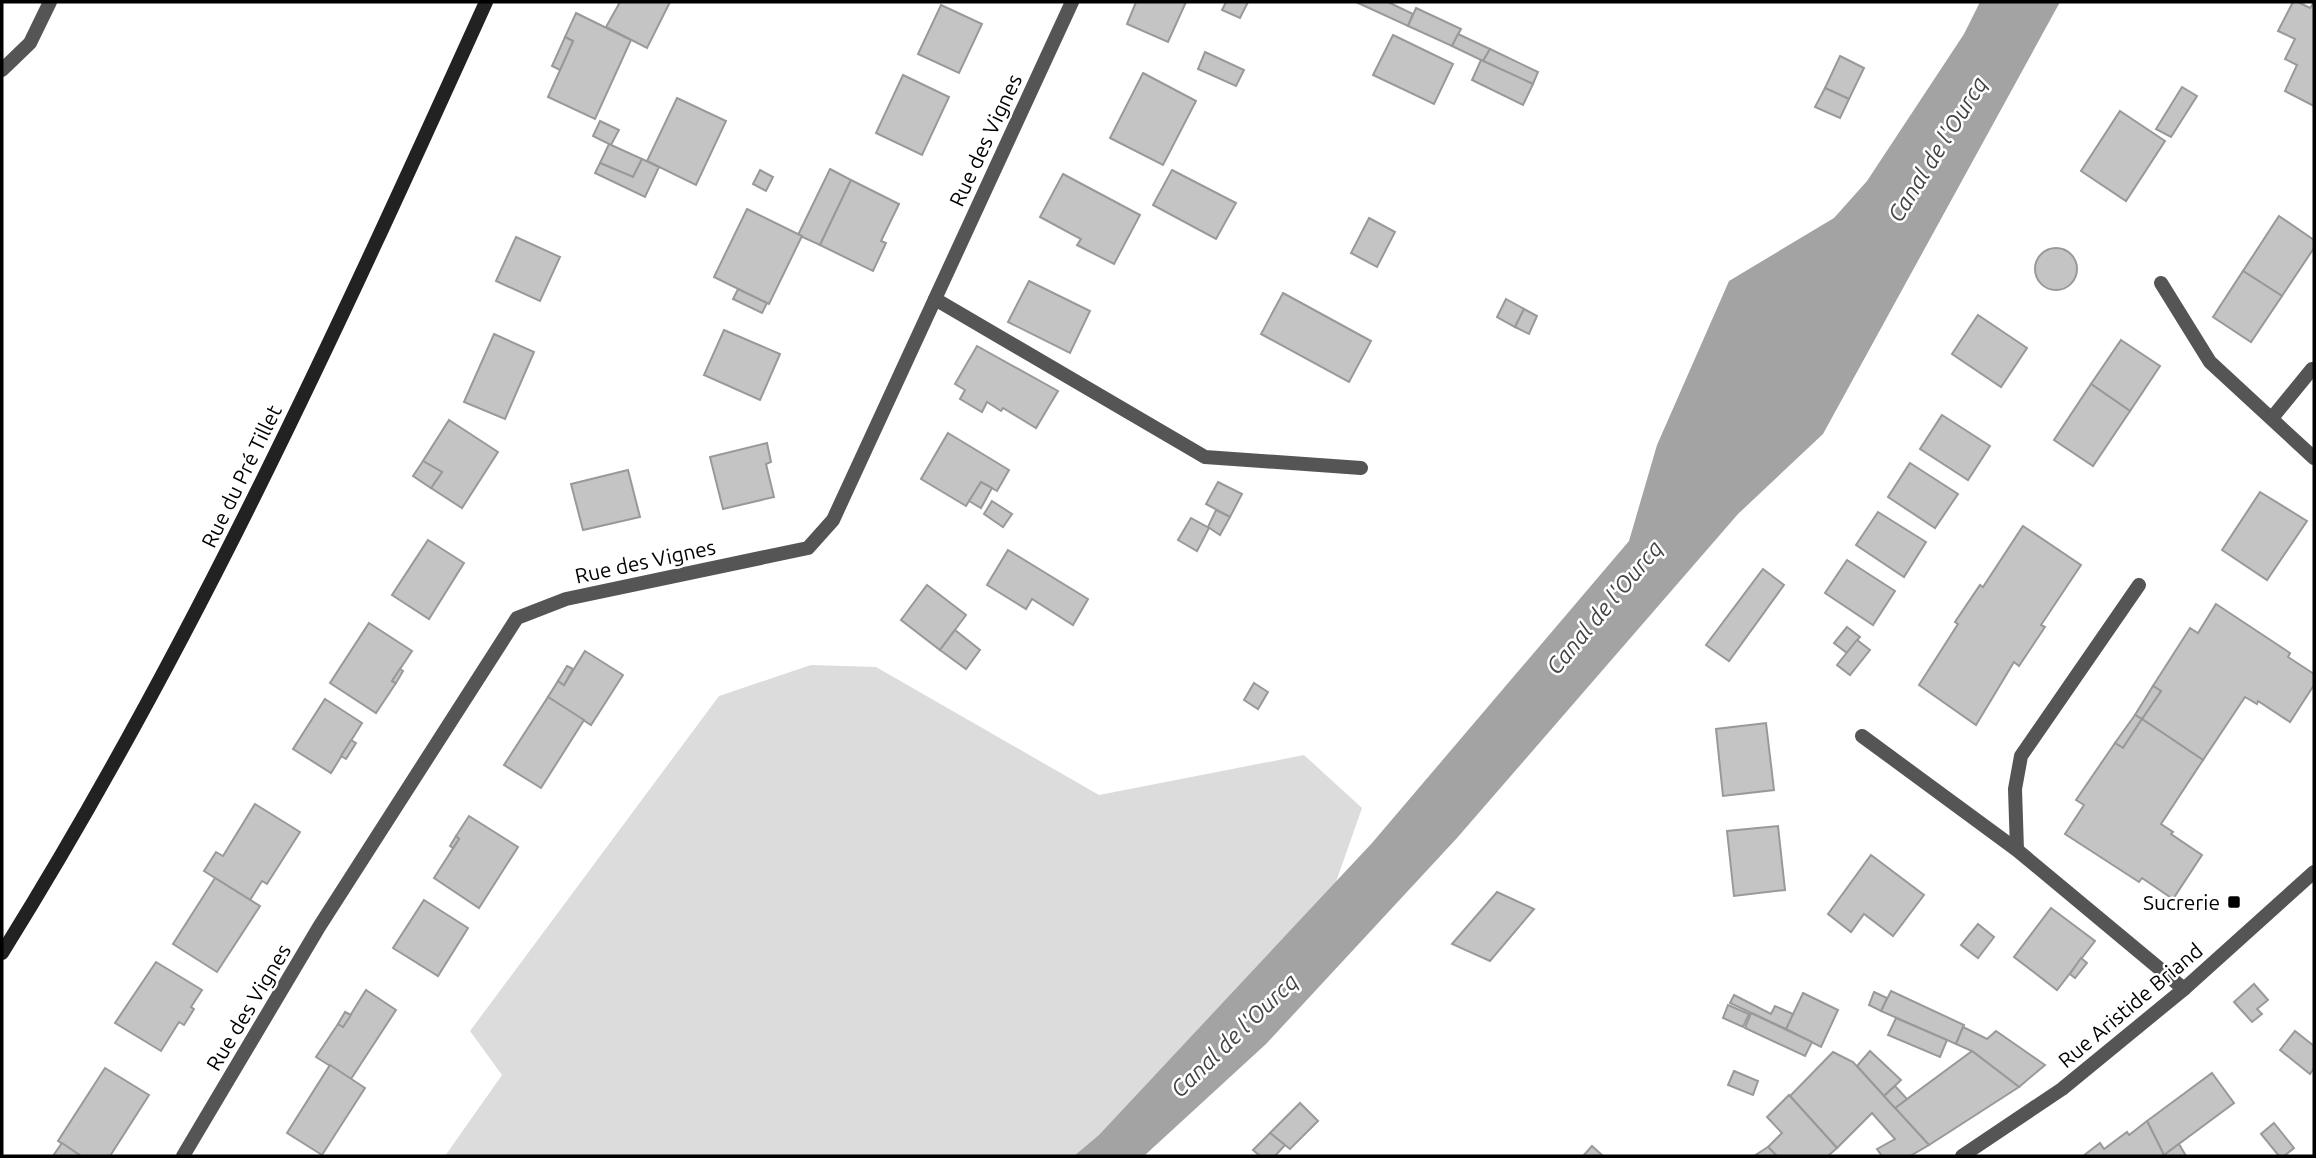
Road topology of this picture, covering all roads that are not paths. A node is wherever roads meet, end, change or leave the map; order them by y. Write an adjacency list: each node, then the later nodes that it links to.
1 (50, 2): 4 (street)
2 (486, 2): 15 (street, Rue du Pré Tillet)
3 (1072, 2): 6 (street, Rue des Vignes)
4 (2, 70)
5 (2161, 284): 8 (street)
6 (934, 299): 10 (street); 17 (street, Rue des Vignes)
7 (2312, 369): 8 (street)
8 (2272, 418): 9 (street)
9 (2314, 458)
10 (1361, 468)
11 (2139, 584): 13 (street)
12 (1862, 736): 13 (street)
13 (2017, 850): 16 (street)
14 (2314, 872): 16 (street, Rue Aristide Briand)
15 (2, 953)
16 (2184, 989): 18 (street, Rue Aristide Briand)
17 (183, 1156)
18 (1962, 1156)

